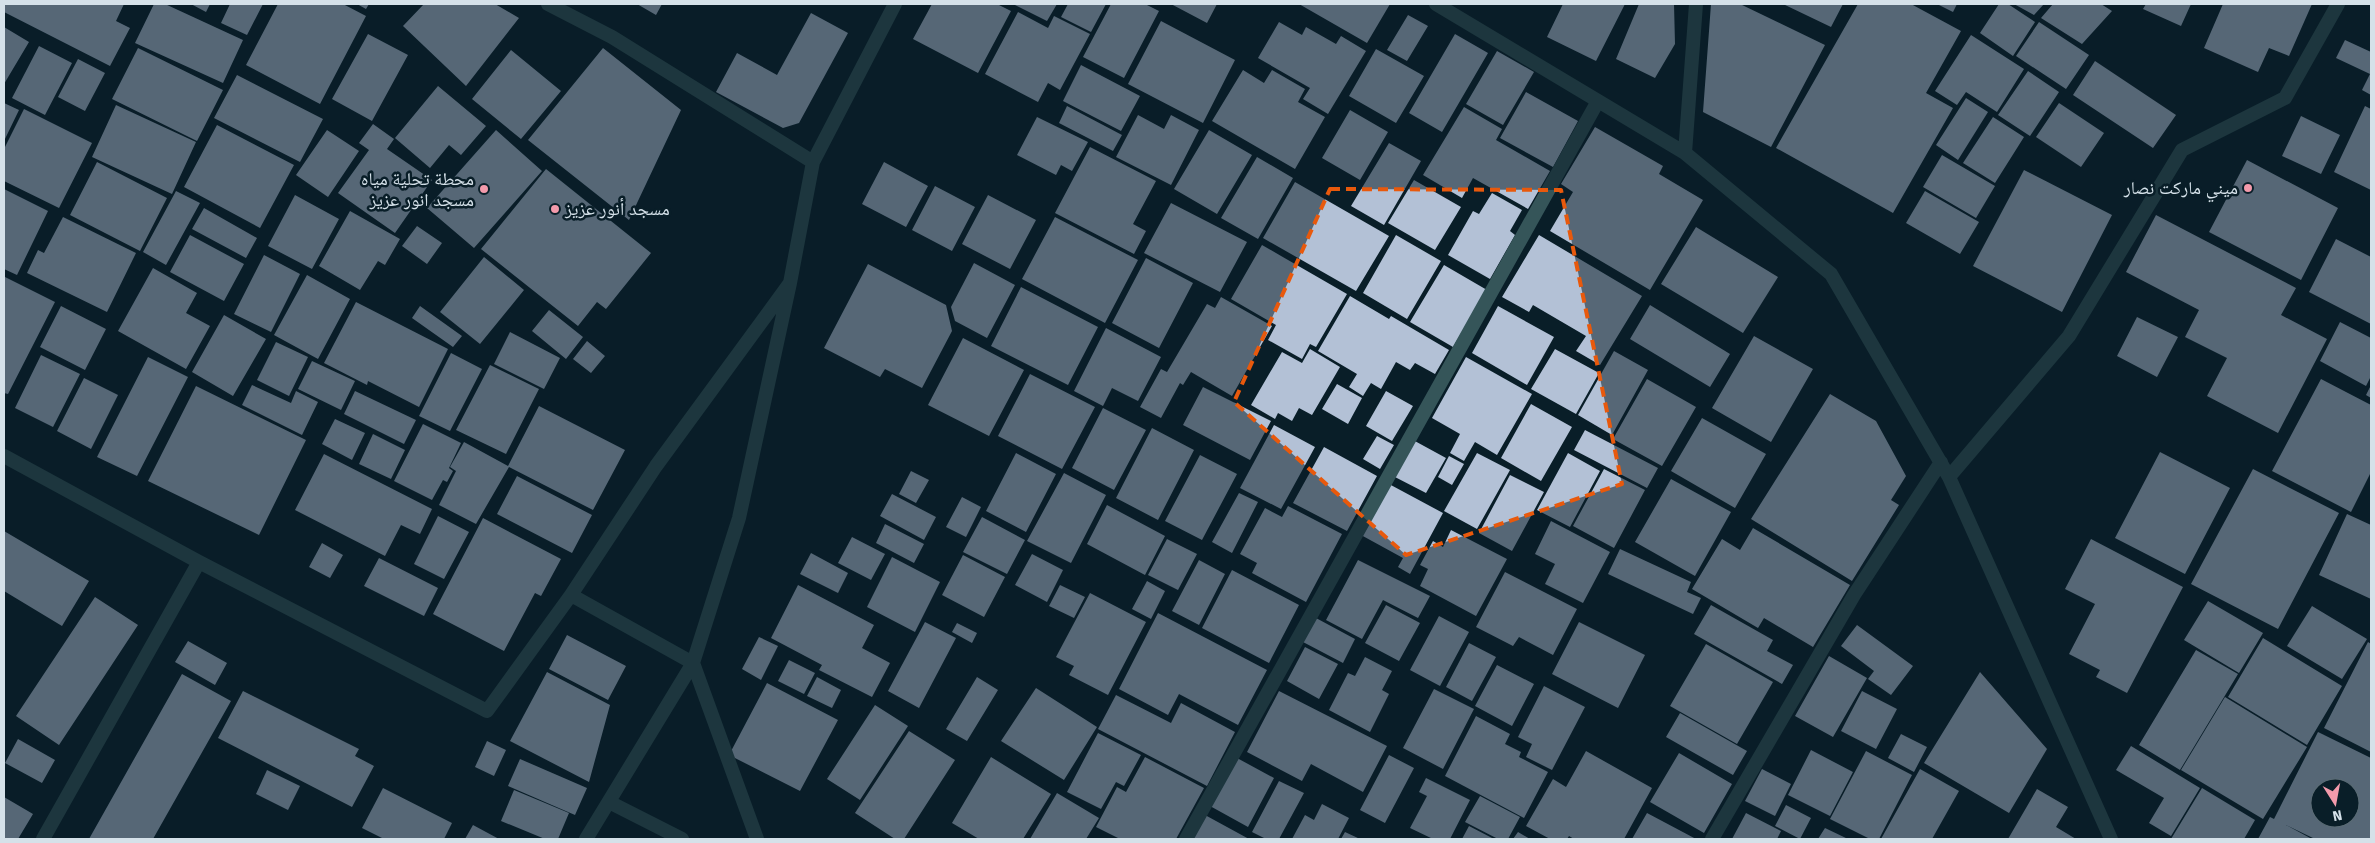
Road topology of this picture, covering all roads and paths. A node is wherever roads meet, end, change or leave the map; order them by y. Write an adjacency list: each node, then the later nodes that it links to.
1 (548, 4): 8 (street)
2 (895, 4): 8 (street)
3 (1436, 4): 6 (street)
4 (1696, 4): 7 (street)
5 (2338, 4): 12 (street)
6 (1598, 101): 7 (street); 21 (street)
7 (1685, 153): 11 (street)
8 (813, 162): 9 (street)
9 (790, 283): 14 (street); 15 (street)
10 (4, 456): 13 (street)
11 (1940, 462): 12 (street); 22 (street)
12 (1950, 477): 23 (street)
13 (199, 562): 14 (street); 17 (street)
14 (572, 595): 15 (street)
15 (693, 663): 16 (street); 20 (street)
16 (609, 802): 18 (street); 19 (street)
17 (43, 839)
18 (586, 839)
19 (682, 839)
20 (757, 839)
21 (1186, 839)
22 (1712, 839)
23 (2111, 839)

